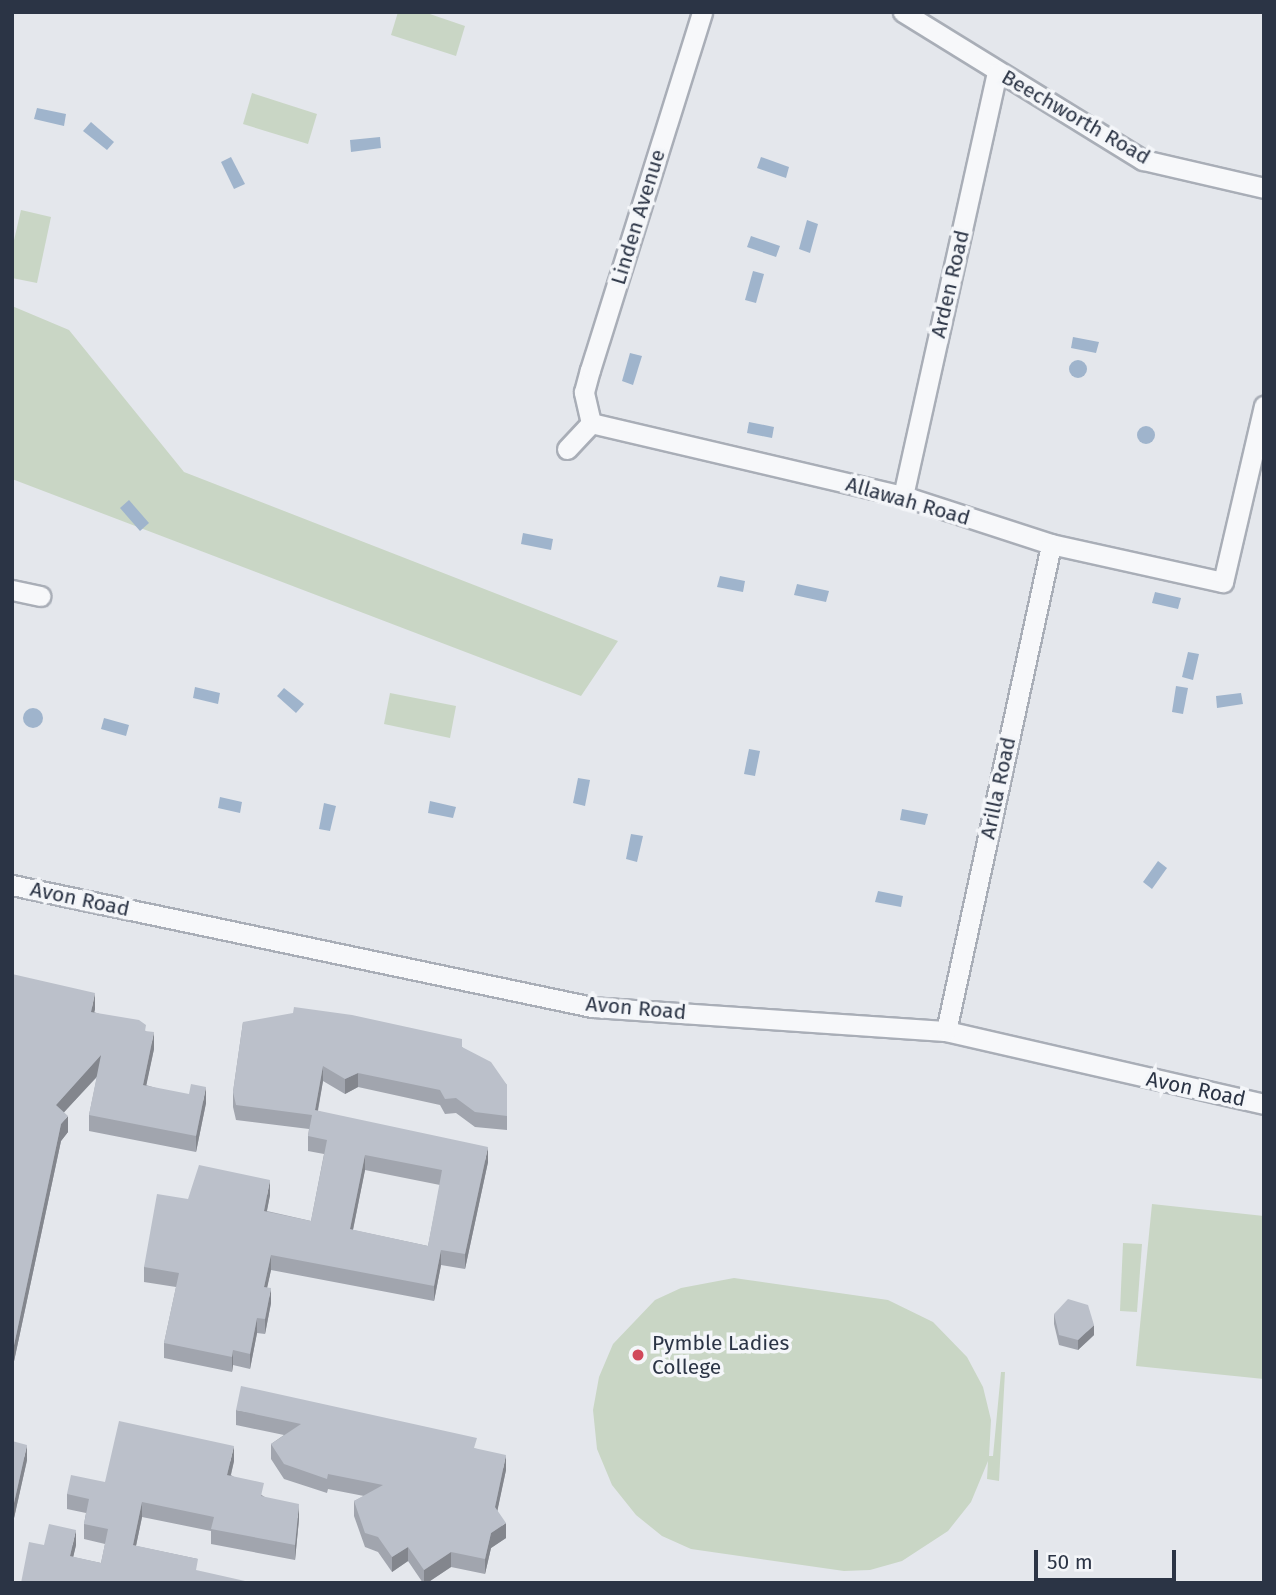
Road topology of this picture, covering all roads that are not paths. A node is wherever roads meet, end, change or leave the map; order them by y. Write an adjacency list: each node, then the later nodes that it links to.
1 (702, 12): 6 (street, Linden Avenue)
2 (903, 12): 3 (street, Beechworth Road)
3 (997, 72): 4 (street, Beechworth Road); 8 (street, Arden Road)
4 (1264, 188)
5 (1264, 406): 9 (street, Allawah Road)
6 (591, 423): 7 (street); 8 (street, Allawah Road)
7 (566, 449)
8 (903, 496): 9 (street, Allawah Road)
9 (1051, 544): 13 (street, Arilla Road)
10 (12, 590): 11 (street)
11 (40, 596)
12 (12, 885): 13 (street, Avon Road)
13 (946, 1031): 14 (street, Avon Road)
14 (1264, 1104)

